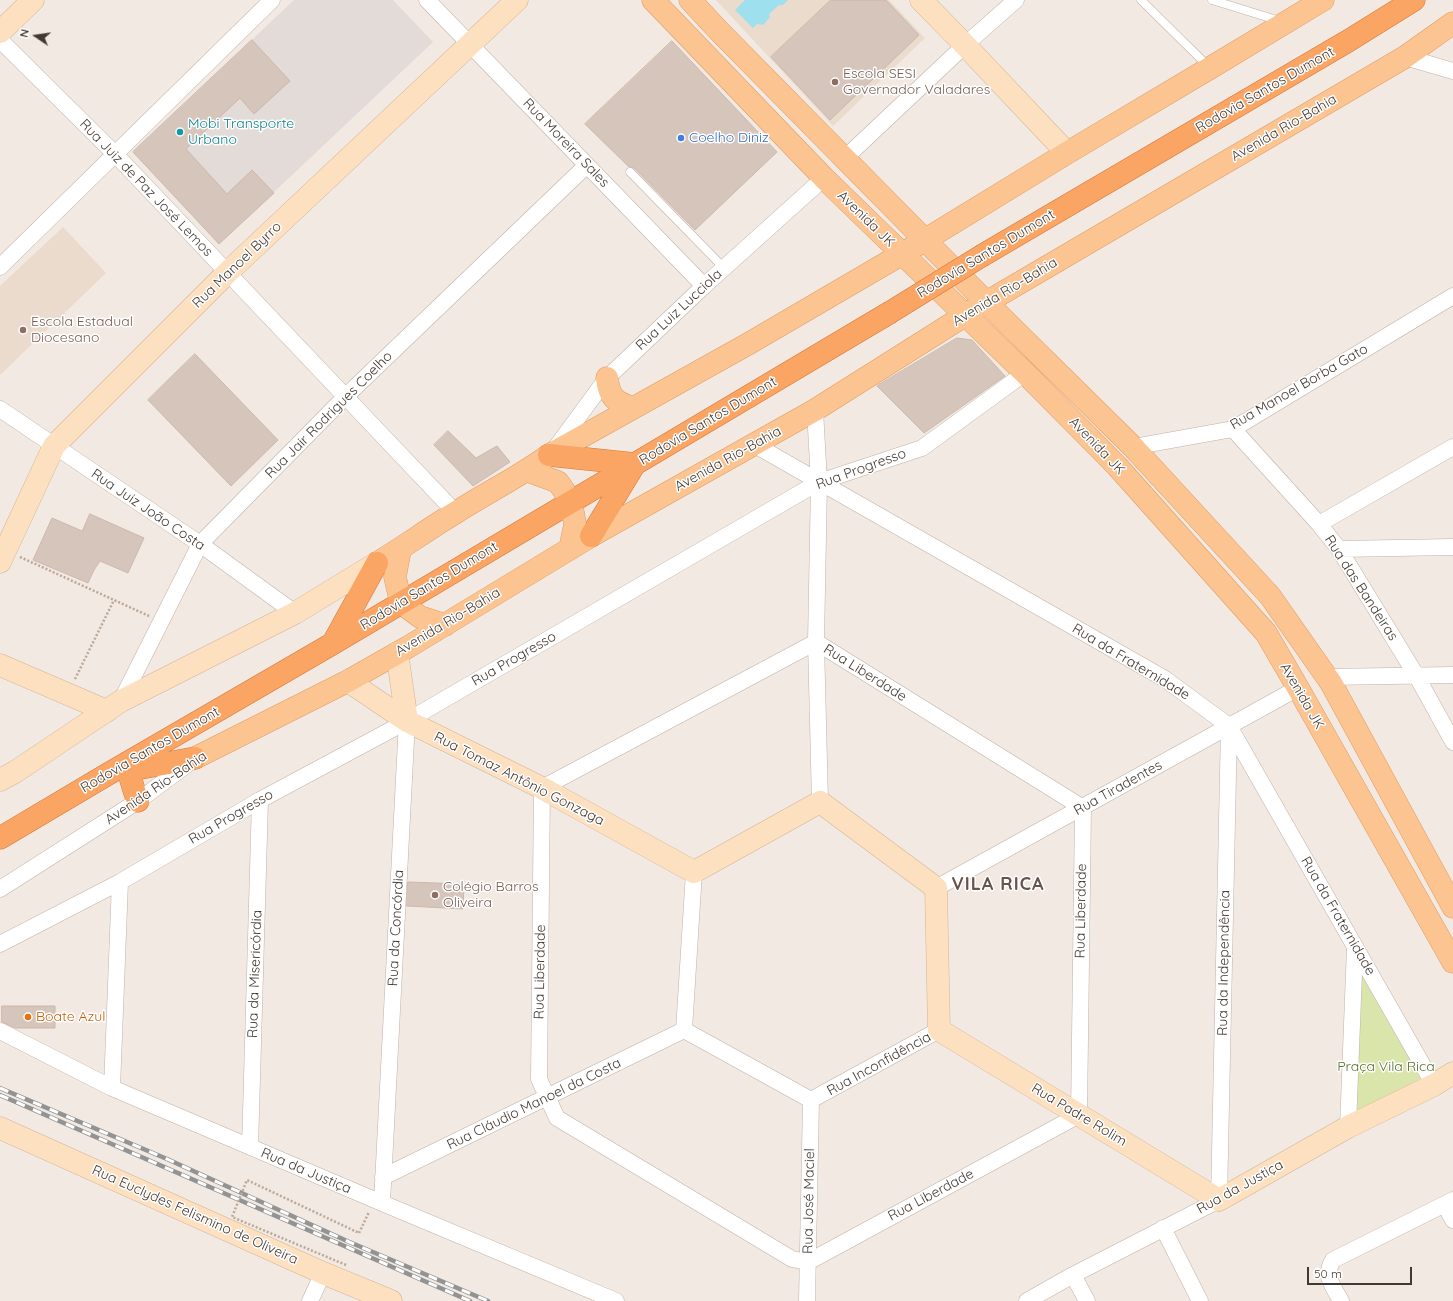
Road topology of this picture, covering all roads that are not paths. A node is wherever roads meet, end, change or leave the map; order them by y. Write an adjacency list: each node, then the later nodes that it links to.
1 (33, 0): 15 (street)
2 (272, 0): 23 (street)
3 (427, 0): 17 (street, Rua Moreira Sales)
4 (517, 0): 17 (street, Rua Manoel Byrro)
5 (653, 0): 27 (main road, Avenida JK)
6 (690, 0): 24 (main road, Avenida JK)
7 (921, 0): 18 (street)
8 (1016, 0): 18 (street)
9 (1141, 0): 20 (lane)
10 (1212, 0): 13 (lane)
11 (1322, 0): 13 (main road)
12 (1414, 0): 49 (highway, Rodovia Santos Dumont, bridge)
13 (1284, 22): 20 (main road)
14 (1453, 24): 19 (main road, Avenida Rio-Bahia)
15 (0, 32)
16 (0, 40): 23 (street, Rua Juiz de Paz José Lemos)
17 (470, 45): 25 (street, Rua Moreira Sales); 32 (street, Rua Manoel Byrro)
18 (965, 45): 22 (street); 24 (street)
19 (1405, 57): 21 (street); 35 (main road, Avenida Rio-Bahia)
20 (1210, 68): 22 (main road)
21 (1453, 71)
22 (1067, 153): 28 (main road)
23 (115, 154): 30 (street); 32 (street, Rua Juiz de Paz José Lemos)
24 (844, 158): 28 (main road, Avenida JK)
25 (587, 165): 33 (street, Rua Moreira Sales); 39 (street, Rua Jair Rodrigues Coelho)
26 (630, 172): 31 (lane)
27 (824, 178): 29 (main road, Avenida JK); 31 (street, Rua Luiz Lucciola)
28 (926, 240): 29 (main road); 35 (main road, Avenida JK)
29 (902, 254): 36 (main road, Avenida JK); 40 (main road)
30 (0, 267)
31 (724, 268): 33 (street, Rua Luiz Lucciola)
32 (228, 272): 39 (street, Rua Juiz de Paz José Lemos); 45 (street, Rua Manoel Byrro)
33 (704, 286): 38 (street, Rua Luiz Lucciola)
34 (1453, 296): 43 (street, Rua Manoel Borba Gato)
35 (986, 302): 36 (main road, Avenida Rio-Bahia); 46 (main road, Avenida JK)
36 (964, 315): 37 (main road, Avenida JK); 42 (main road, Avenida Rio-Bahia)
37 (1025, 373): 51 (street, Rua Progresso); 74 (main road, Avenida JK)
38 (607, 378): 40 (main road); 48 (street, Rua Luiz Lucciola)
39 (346, 396): 53 (street, Rua Juiz de Paz José Lemos); 56 (street, Rua Jair Rodrigues Coelho)
40 (633, 408): 48 (main road)
41 (0, 409): 45 (street, Rua Juiz João Costa)
42 (815, 410): 44 (main road, Avenida Rio-Bahia); 51 (street)
43 (1233, 429): 46 (street, Rua Manoel Borba Gato); 54 (street, Rua das Bandeiras)
44 (755, 445): 51 (street, Rua da Fraternidade); 55 (main road, Avenida Rio-Bahia)
45 (54, 446): 56 (street, Rua Juiz João Costa); 61 (street, Rua Manoel Byrro)
46 (1133, 447): 72 (main road, Avenida JK)
47 (1453, 447): 54 (street)
48 (549, 455): 49 (highway); 50 (main road)
49 (635, 464): 52 (highway, Rodovia Santos Dumont); 55 (highway)
50 (528, 471): 52 (main road); 53 (main road)
51 (819, 482): 66 (street); 76 (street, Rua Progresso); 77 (street, Rua da Fraternidade)
52 (571, 502): 58 (main road); 63 (highway, Rodovia Santos Dumont)
53 (455, 512): 60 (main road)
54 (1319, 524): 59 (street, Rua das Bandeiras)
55 (591, 536): 58 (main road, Avenida Rio-Bahia)
56 (200, 544): 64 (street, Rua Juiz João Costa); 75 (street, Rua Jair Rodrigues Coelho)
57 (1453, 547): 59 (street)
58 (570, 549): 65 (main road, Avenida Rio-Bahia)
59 (1339, 549): 70 (street, Rua das Bandeiras)
60 (400, 550): 62 (main road); 63 (main road)
61 (3, 556)
62 (377, 563): 64 (street); 67 (highway)
63 (401, 603): 65 (main road); 67 (highway, Rodovia Santos Dumont)
64 (295, 612): 75 (street)
65 (445, 625): 68 (main road, Avenida Rio-Bahia)
66 (816, 642): 82 (street, Rua Liberdade); 85 (street); 86 (street, Rua Liberdade)
67 (332, 644): 80 (highway, Rodovia Santos Dumont)
68 (397, 653): 73 (main road, Avenida Rio-Bahia); 76 (street, Rua da Concórdia)
69 (0, 665): 75 (street)
70 (1416, 675): 71 (street); 72 (street); 78 (street, Rua das Bandeiras)
71 (1453, 675)
72 (1326, 677): 92 (main road, Avenida JK)
73 (348, 681): 76 (street, Rua Tomaz Antônio Gonzaga); 79 (main road, Avenida Rio-Bahia)
74 (1298, 688): 77 (street, Rua Tiradentes); 95 (main road, Avenida JK)
75 (114, 706): 81 (street)
76 (407, 721): 82 (street, Rua Tomaz Antônio Gonzaga); 83 (street, Rua Progresso); 108 (street, Rua da Concórdia)
77 (1229, 726): 86 (street, Rua Tiradentes); 94 (street, Rua da Fraternidade); 109 (street, Rua da Independência)
78 (1453, 742)
79 (195, 758): 80 (highway); 84 (street, Avenida Rio-Bahia)
80 (118, 772): 84 (highway); 87 (highway, Rodovia Santos Dumont)
81 (0, 780)
82 (542, 788): 88 (street, Rua Tomaz Antônio Gonzaga); 102 (street, Rua Liberdade)
83 (260, 800): 89 (street, Rua Progresso); 107 (street, Rua da Misericórdia)
84 (138, 801): 91 (street, Avenida Rio-Bahia)
85 (820, 802): 88 (street); 90 (street)
86 (1083, 808): 90 (street, Rua Tiradentes); 104 (street, Rua Liberdade)
87 (0, 838)
88 (694, 872): 96 (street)
89 (120, 882): 93 (street, Rua Progresso); 101 (street)
90 (936, 888): 97 (street, Rua Inconfidência)
91 (0, 889)
92 (1453, 907)
93 (0, 944)
94 (1355, 947): 100 (street, Rua da Fraternidade); 105 (street)
95 (1453, 962)
96 (684, 1030): 102 (street, Rua Cláudio Manoel da Costa); 103 (street, Rua Inconfidência)
97 (940, 1030): 103 (street, Rua Inconfidência); 104 (street, Rua Padre Rolim)
98 (0, 1031): 101 (street, Rua da Justiça)
99 (1453, 1073): 100 (street, Rua da Justiça)
100 (1434, 1086): 105 (street, Rua da Justiça)
101 (112, 1088): 107 (street, Rua da Justiça)
102 (548, 1098): 108 (street, Rua Cláudio Manoel da Costa); 114 (street, Rua Liberdade)
103 (811, 1100): 114 (street, Rua José Maciel)
104 (1079, 1115): 109 (street, Rua Padre Rolim); 114 (street, Rua Liberdade)
105 (1348, 1127): 109 (street, Rua da Justiça)
106 (0, 1128): 115 (street, Rua Euclydes Felismino de Oliveira)
107 (250, 1147): 110 (street, Rua da Justiça)
108 (383, 1176): 110 (street, Rua da Concórdia)
109 (1219, 1200): 113 (street, Rua da Justiça)
110 (378, 1202): 119 (street, Rua da Justiça)
111 (1449, 1203): 112 (street); 124 (street)
112 (1453, 1220)
113 (1163, 1228): 116 (street, Rua da Justiça); 123 (street)
114 (808, 1262): 120 (street, Rua José Maciel)
115 (323, 1273): 117 (street); 118 (street, Rua Euclydes Felismino de Oliveira)
116 (1073, 1275): 121 (street, Rua da Justiça); 122 (street)
117 (310, 1301)
118 (391, 1301)
119 (616, 1301)
120 (807, 1301)
121 (1027, 1301)
122 (1086, 1301)
123 (1200, 1301)
124 (1341, 1301)

